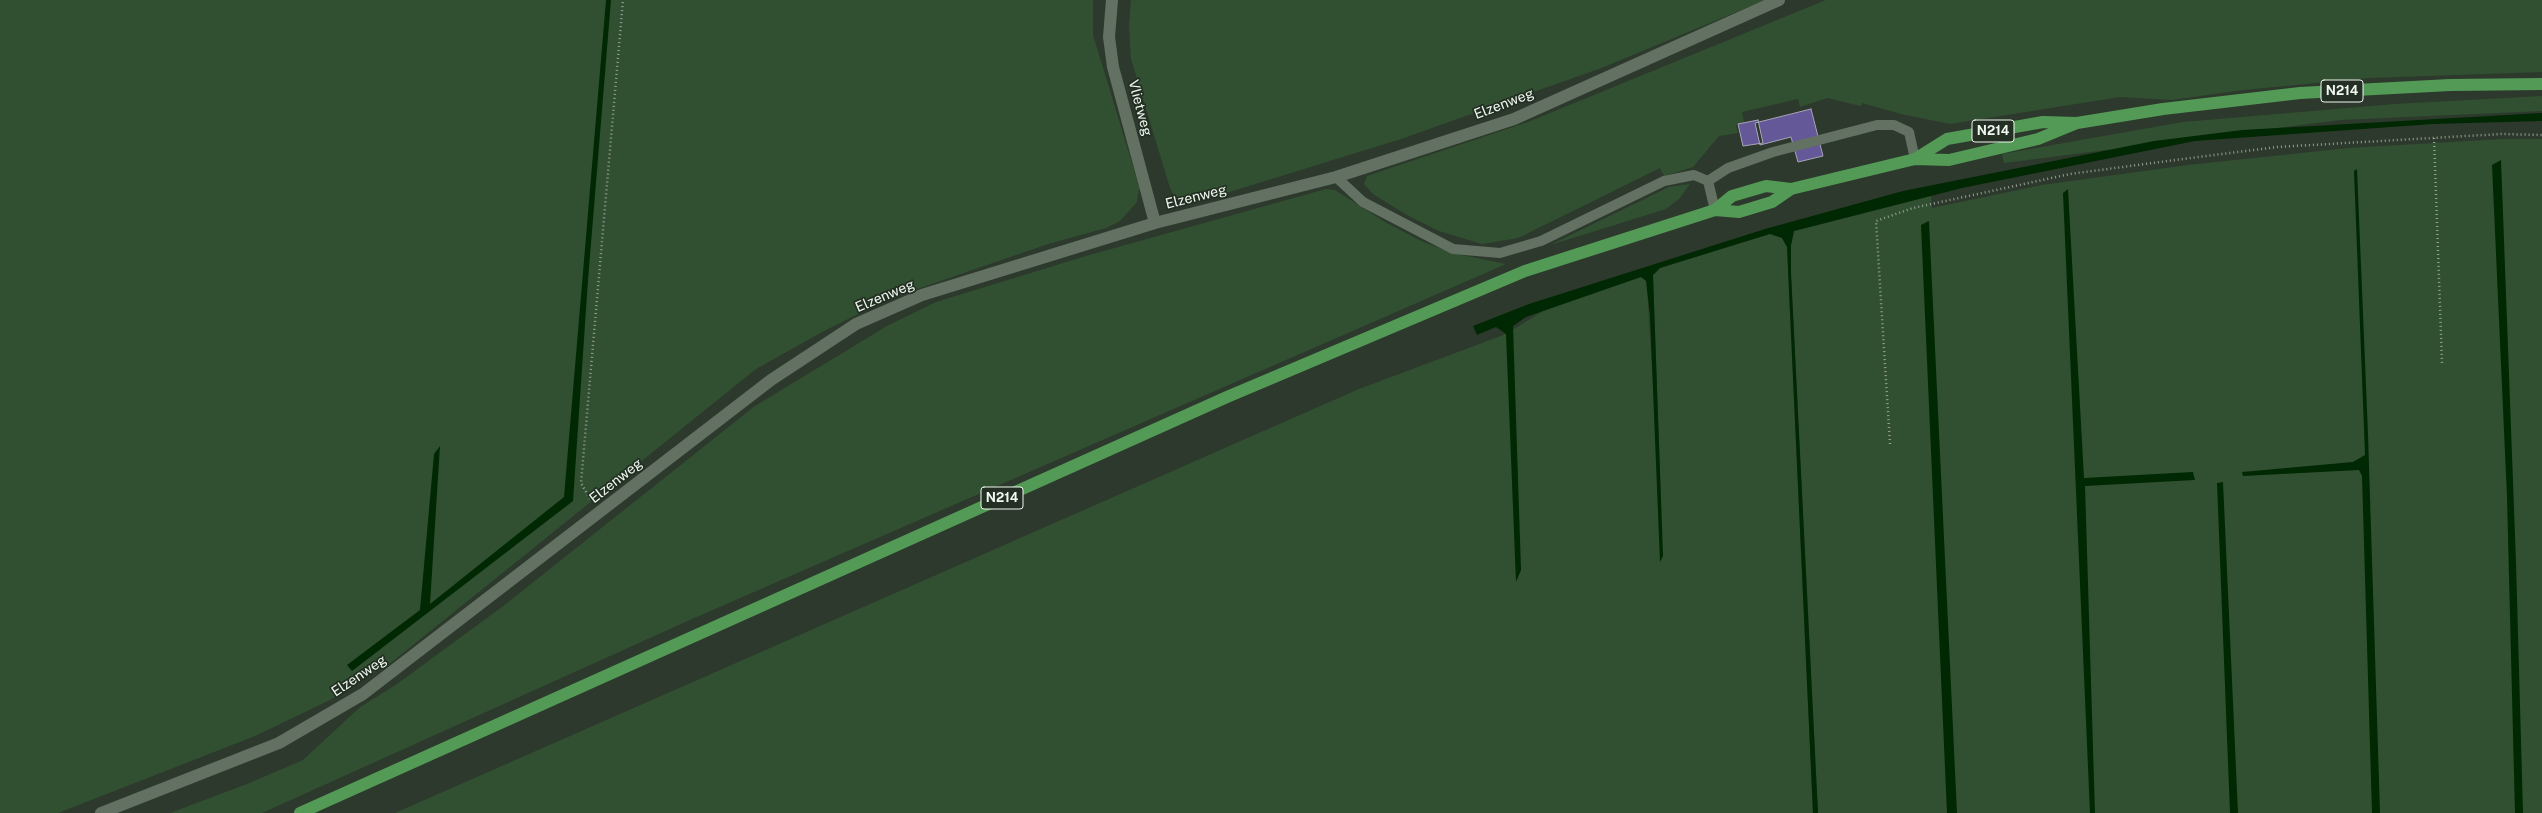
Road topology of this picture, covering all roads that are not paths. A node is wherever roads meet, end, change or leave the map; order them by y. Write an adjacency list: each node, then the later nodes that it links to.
1 (1112, 0): 10 (street, Vlietweg)
2 (1780, 0): 6 (street, Elzenweg)
3 (2542, 84): 4 (main road, N214)
4 (2077, 123): 5 (main road, N214); 5 (main road, N214)
5 (1915, 159): 7 (lane); 8 (main road, N214)
6 (1336, 177): 7 (lane); 10 (street, Elzenweg)
7 (1708, 181): 9 (lane)
8 (1791, 189): 9 (main road, N214); 9 (main road, N214)
9 (1715, 210): 12 (main road, N214)
10 (1155, 223): 11 (street, Elzenweg)
11 (101, 813)
12 (300, 813)

